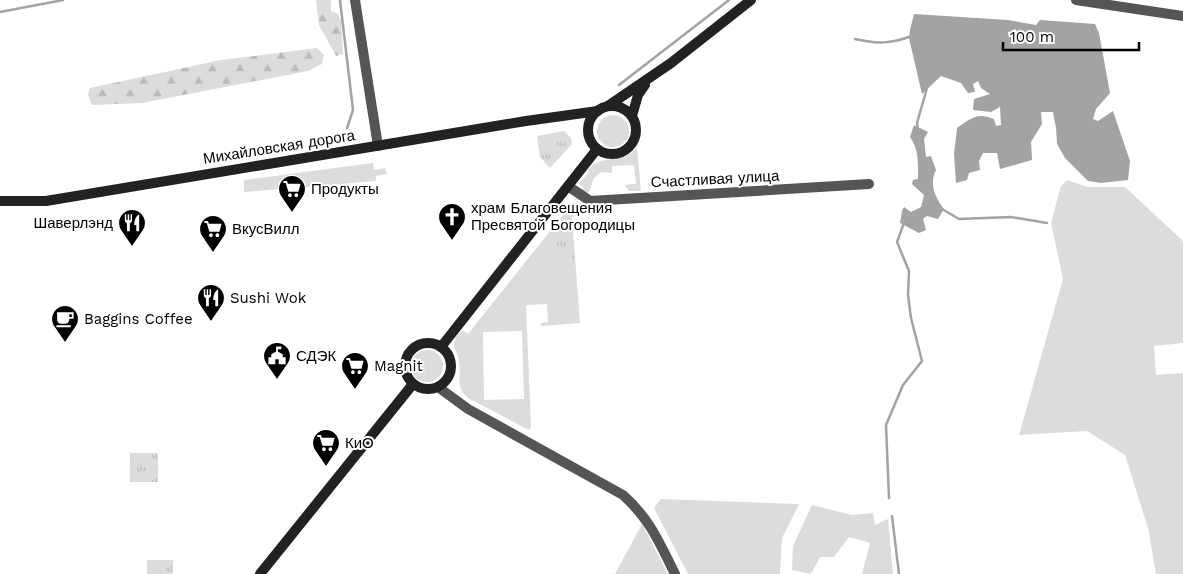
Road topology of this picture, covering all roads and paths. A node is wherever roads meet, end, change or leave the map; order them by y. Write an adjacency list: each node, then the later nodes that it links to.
1 (355, 0): 11 (street)
2 (751, 0): 5 (street)
3 (1076, 0): 4 (street)
4 (1183, 16)
5 (650, 79): 6 (street); 9 (street)
6 (608, 106): 7 (street); 9 (street)
7 (598, 111): 8 (street, Михайловская дорога); 10 (street)
8 (562, 116): 10 (street); 11 (street, Михайловская дорога)
9 (632, 116): 12 (street)
10 (588, 134): 12 (street)
11 (378, 146): 15 (street, Михайловская дорога)
12 (597, 149): 14 (street)
13 (869, 184): 14 (street, Счастливая улица)
14 (568, 186): 16 (street)
15 (0, 201)
16 (441, 347): 17 (street); 18 (street)
17 (413, 384): 18 (street); 19 (street)
18 (438, 387): 20 (street)
19 (260, 574)
20 (675, 574)

